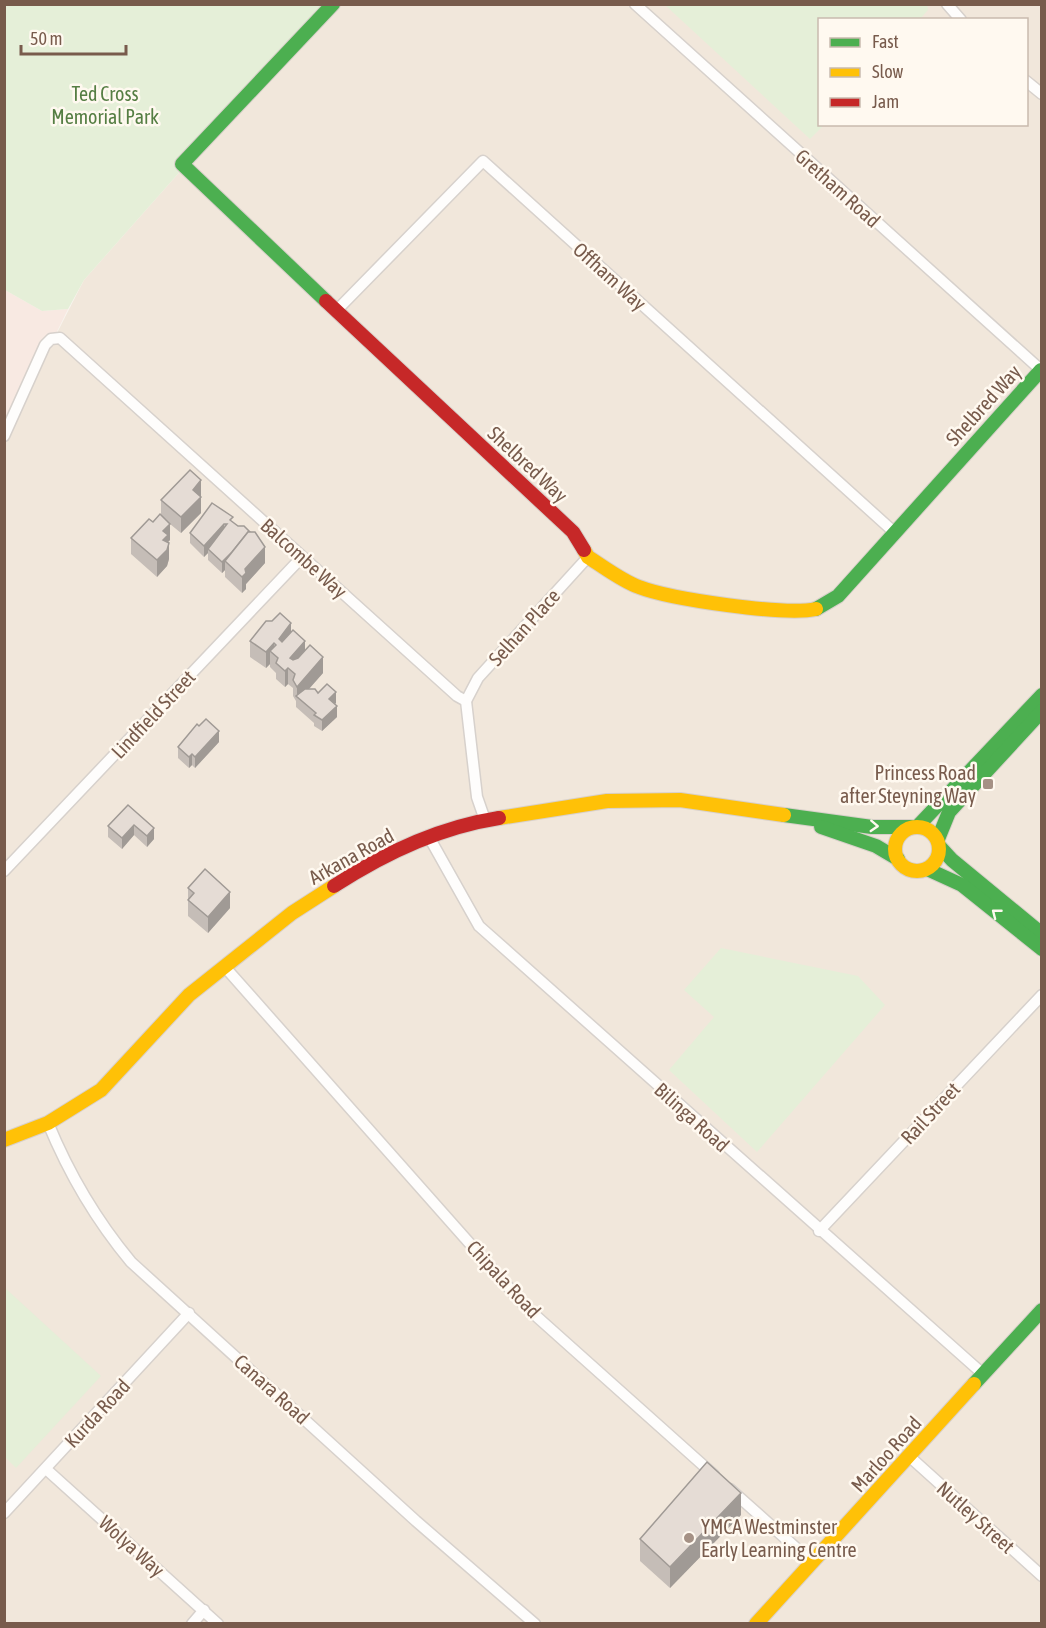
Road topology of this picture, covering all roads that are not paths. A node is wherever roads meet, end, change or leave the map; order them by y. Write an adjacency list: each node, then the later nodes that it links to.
1 (333, 4): 7 (street, Shelbred Way)
2 (635, 4): 8 (street, Gretham Road)
3 (947, 4): 4 (street)
4 (959, 18)
5 (1028, 83): 6 (street)
6 (1041, 94)
7 (336, 312): 10 (street, Offham Way); 12 (street, Shelbred Way)
8 (1041, 370): 10 (street, Shelbred Way)
9 (4, 436): 11 (street, Balcombe Way)
10 (894, 532): 12 (street, Shelbred Way)
11 (302, 557): 14 (street, Balcombe Way); 23 (street, Lindfield Street)
12 (588, 557): 14 (street, Selhan Place)
13 (1041, 695): 18 (street)
14 (466, 701): 17 (street)
15 (1041, 711): 20 (street)
16 (796, 818): 17 (street, Arkana Road); 18 (street, Arkana Road, one-way to 18); 21 (street, Arkana Road)
17 (485, 820): 19 (street, Arkana Road)
18 (914, 827): 20 (street); 21 (street)
19 (429, 837): 26 (street, Arkana Road); 30 (street, Bilinga Road)
20 (939, 843): 22 (street); 24 (street)
21 (898, 859): 22 (street)
22 (927, 869): 25 (street, one-way to 22)
23 (4, 871)
24 (1041, 934)
25 (1041, 949)
26 (224, 966): 28 (street, Arkana Road); 37 (street, Chipala Road)
27 (1041, 995): 30 (street, Rail Street)
28 (48, 1123): 29 (street, Arkana Road); 32 (street, Canara Road)
29 (4, 1140)
30 (819, 1231): 33 (street, Bilinga Road)
31 (1041, 1310): 33 (street, Marloo Road)
32 (189, 1313): 35 (street, Kurda Road); 42 (street, Canara Road)
33 (983, 1374): 34 (street, Marloo Road)
34 (910, 1457): 37 (street, Marloo Road); 38 (street, Nutley Street)
35 (46, 1468): 36 (street, Kurda Road); 39 (street, Wolya Way)
36 (4, 1513)
37 (813, 1563): 43 (street, Marloo Road)
38 (1041, 1576)
39 (204, 1611): 40 (street); 41 (street, Wolya Way)
40 (192, 1623)
41 (218, 1623)
42 (535, 1623)
43 (756, 1623)

